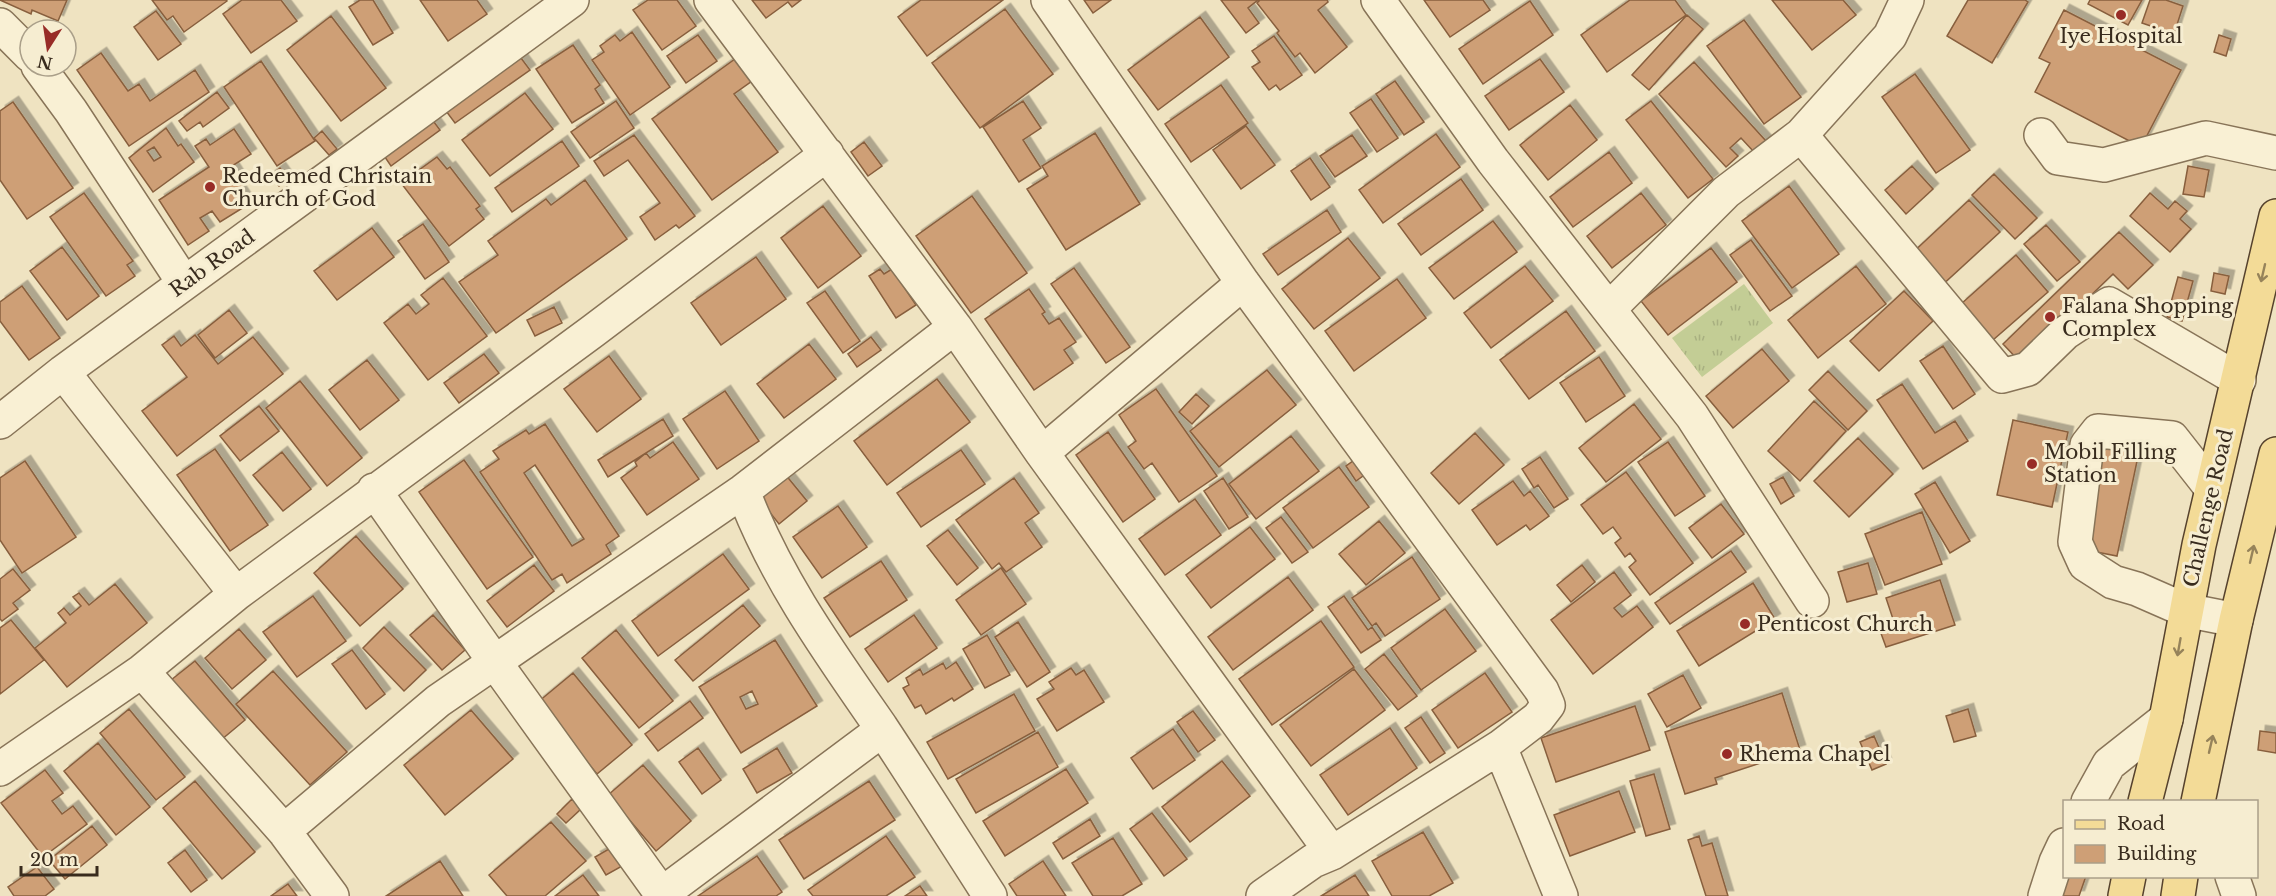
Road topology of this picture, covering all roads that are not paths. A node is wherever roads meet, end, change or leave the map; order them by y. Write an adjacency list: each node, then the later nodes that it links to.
1 (572, 0): 14 (street, Rab Road)
2 (711, 0): 12 (street)
3 (1048, 0): 15 (street)
4 (1378, 0): 16 (street)
5 (1907, 0): 9 (street)
6 (0, 26): 7 (street)
7 (18, 43)
8 (47, 78): 14 (street)
9 (1801, 135): 16 (street); 19 (street)
10 (2041, 135): 11 (street)
11 (2276, 153)
12 (827, 154): 17 (street); 24 (street)
13 (2276, 216): 19 (main road, Challenge Road, one-way to 19)
14 (184, 283): 18 (street, Rab Road)
15 (1243, 283): 21 (street); 34 (street)
16 (1609, 309): 27 (street)
17 (954, 327): 21 (street); 25 (street)
18 (63, 372): 20 (street, Rab Road); 26 (street)
19 (2238, 380): 23 (main road, Challenge Road)
20 (0, 422)
21 (1041, 453): 41 (street)
22 (2276, 454): 29 (main road, one-way to 22)
23 (2212, 489): 28 (main road, Challenge Road); 28 (street)
24 (374, 490): 26 (street); 30 (street)
25 (743, 491): 30 (street); 33 (street)
26 (236, 594): 31 (street)
27 (1812, 601)
28 (2185, 610): 29 (street); 32 (main road, Challenge Road, one-way to 32)
29 (2236, 620): 38 (main road, one-way to 29)
30 (494, 661): 39 (street); 45 (street)
31 (142, 671): 35 (street); 39 (street)
32 (2166, 719): 36 (street); 37 (main road, Challenge Road)
33 (882, 730): 45 (street); 47 (street)
34 (1500, 747): 41 (street); 49 (street)
35 (0, 770)
36 (2089, 800)
37 (2145, 800)
38 (2198, 800)
39 (284, 831): 46 (street)
40 (2063, 847): 50 (street)
41 (1332, 853): 48 (street)
42 (2129, 878): 51 (main road)
43 (2181, 878): 52 (main road)
44 (2233, 878): 53 (street)
45 (662, 895)
46 (332, 896)
47 (990, 896)
48 (1263, 896)
49 (1561, 896)
50 (2045, 896)
51 (2125, 896)
52 (2178, 896)
53 (2239, 896)

